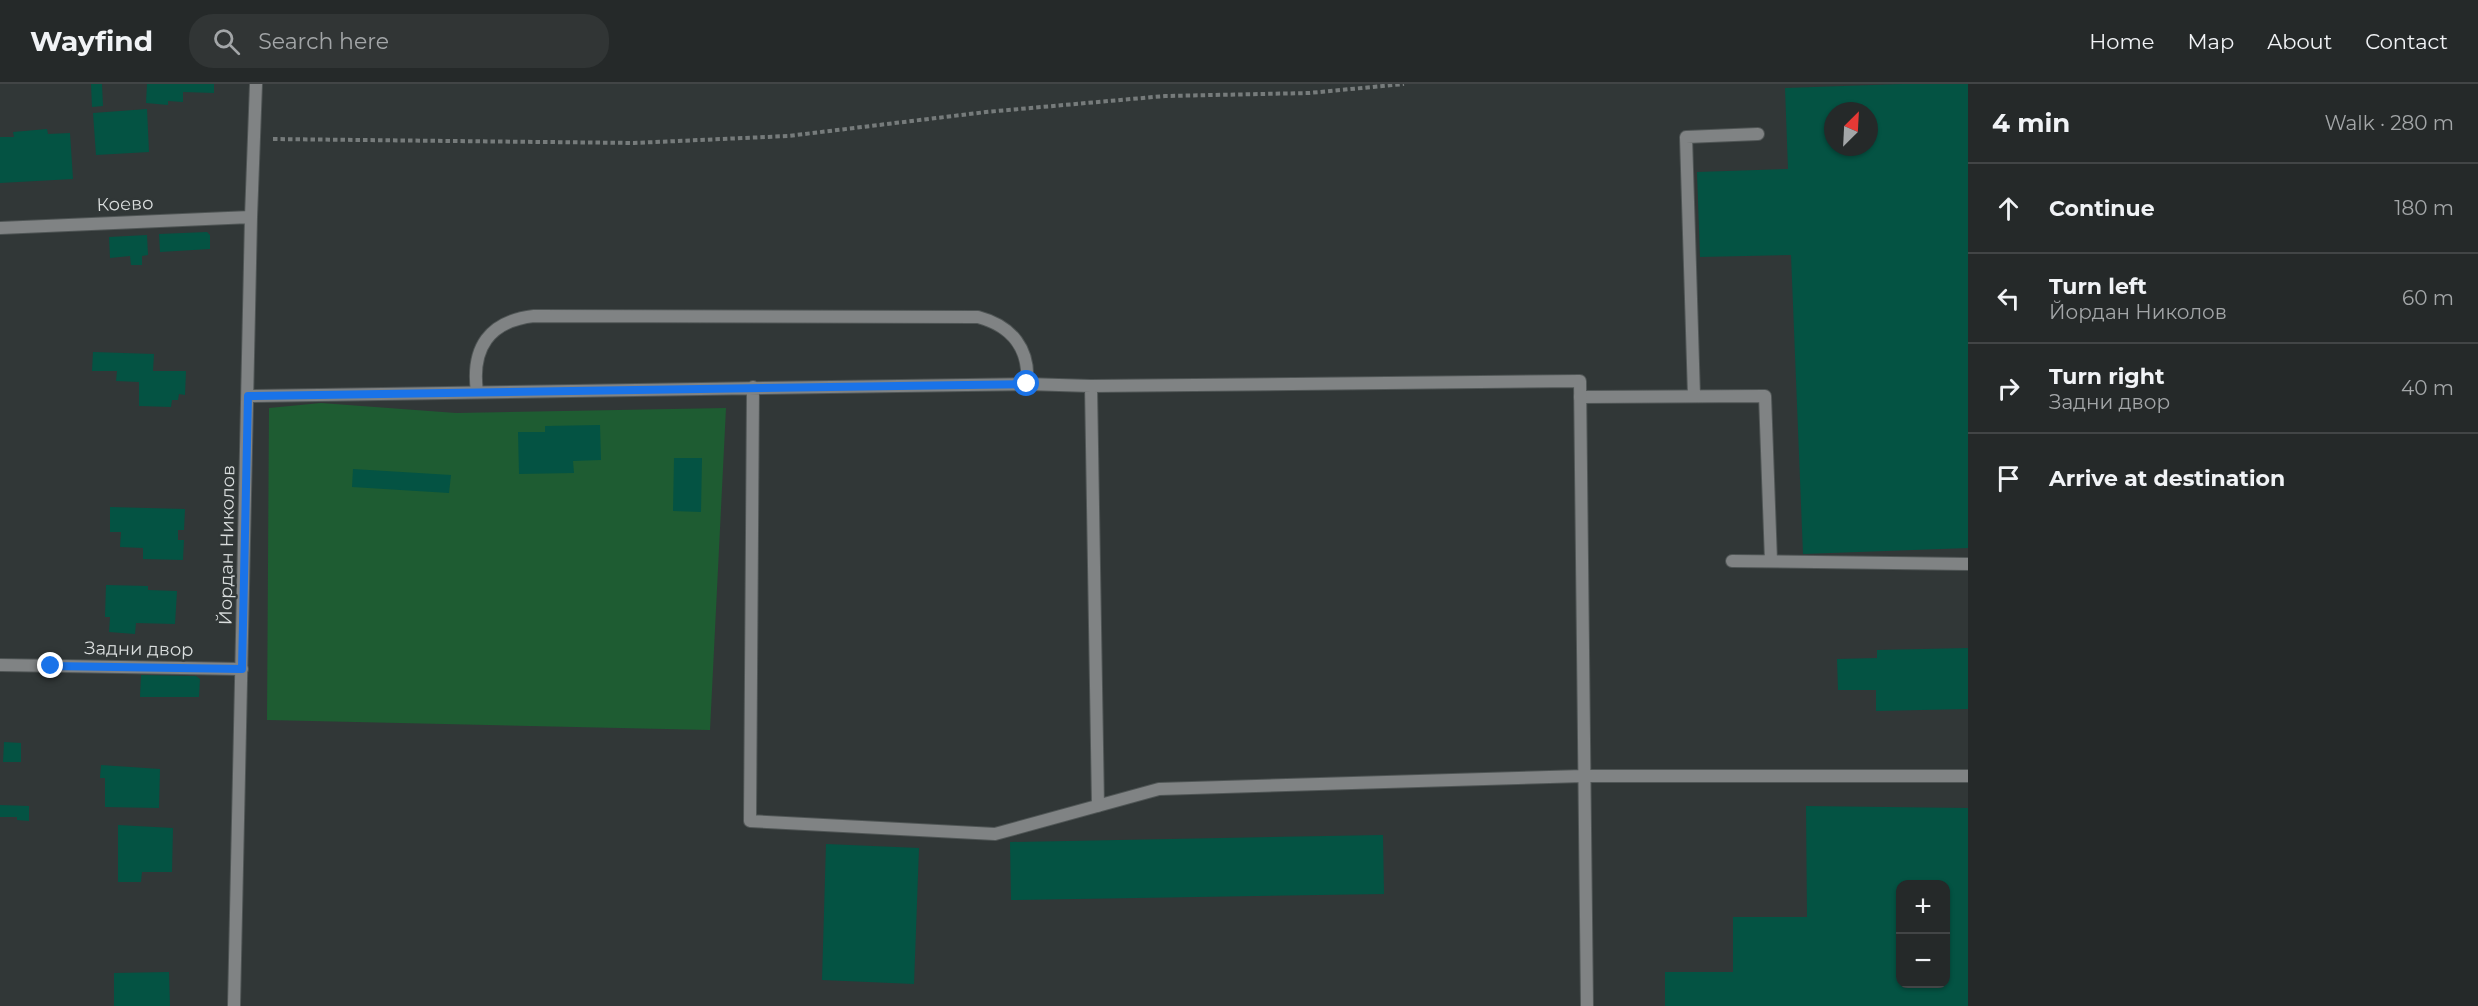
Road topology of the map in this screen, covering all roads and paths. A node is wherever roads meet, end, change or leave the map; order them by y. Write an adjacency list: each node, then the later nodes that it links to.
1 (256, 84): 4 (street, Йордан Николов)
2 (1404, 84): 4 (path)
3 (1758, 134): 13 (street)
4 (254, 139): 5 (street, Йордан Николов)
5 (251, 217): 6 (street, Коево); 11 (street, Йордан Николов)
6 (0, 228)
7 (1027, 384): 8 (street); 9 (street); 10 (street)
8 (1091, 386): 12 (street); 21 (street)
9 (753, 387): 10 (street); 21 (street)
10 (477, 392): 11 (street)
11 (248, 396): 18 (street, Йордан Николов)
12 (1580, 396): 13 (street); 19 (street)
13 (1694, 396): 15 (street)
14 (1732, 561): 15 (street)
15 (1771, 561): 16 (street)
16 (1968, 564)
17 (0, 665): 18 (street, Задни двор)
18 (242, 669): 22 (street, Йордан Николов)
19 (1583, 776): 20 (street); 21 (street); 23 (street)
20 (1968, 776)
21 (1098, 806)
22 (234, 1006)
23 (1587, 1006)

